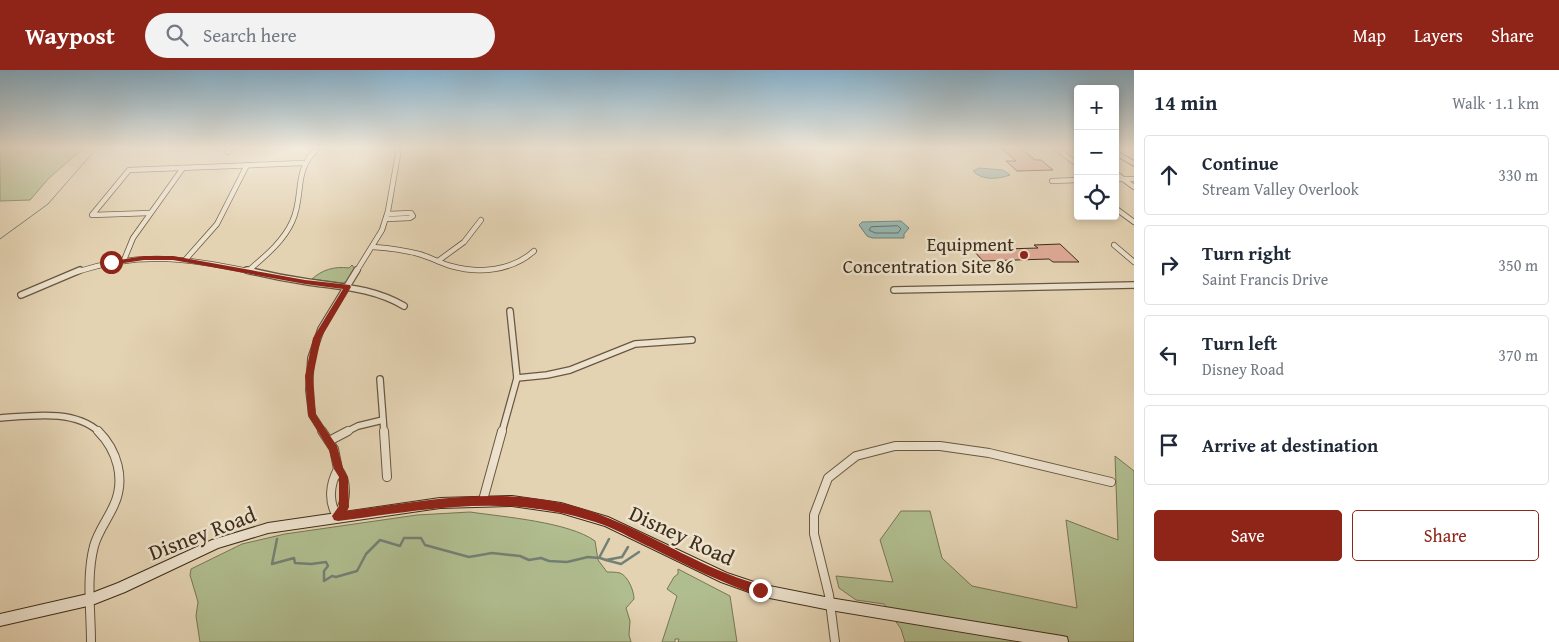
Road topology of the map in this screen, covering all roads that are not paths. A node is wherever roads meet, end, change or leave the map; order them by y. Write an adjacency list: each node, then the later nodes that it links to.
1 (125, 175): 14 (street)
2 (178, 175): 14 (street)
3 (241, 175): 21 (street)
4 (301, 175): 25 (street)
5 (394, 175): 15 (street)
6 (1118, 175): 8 (street)
7 (1119, 179): 8 (street)
8 (1124, 179): 9 (street); 12 (street)
9 (1134, 179)
10 (1074, 180): 11 (street)
11 (1052, 181)
12 (1134, 186)
13 (1119, 211): 17 (street)
14 (150, 213): 22 (street)
15 (387, 216): 15 (street); 19 (street)
16 (482, 220): 23 (street)
17 (1134, 222)
18 (1114, 245): 24 (street)
19 (373, 247): 23 (street); 27 (street)
20 (534, 251): 23 (street)
21 (186, 259): 22 (street); 25 (street)
22 (124, 260): 29 (street)
23 (438, 261)
24 (1134, 262)
25 (248, 271): 27 (street)
26 (1134, 284): 28 (street)
27 (347, 287): 30 (street); 37 (street)
28 (894, 290)
29 (21, 295)
30 (404, 306)
31 (510, 311): 33 (street)
32 (692, 340): 33 (street)
33 (517, 378): 41 (street)
34 (380, 379): 36 (street)
35 (0, 418): 43 (street)
36 (383, 420): 37 (street); 39 (street)
37 (329, 441): 38 (street)
38 (338, 469): 42 (street); 42 (street)
39 (387, 477)
40 (1111, 482): 44 (street)
41 (483, 500): 42 (street, Disney Road); 44 (street, Disney Road)
42 (338, 516): 43 (street, Disney Road)
43 (92, 599): 45 (street, Disney Road); 46 (street)
44 (830, 604): 47 (street); 48 (street, Disney Road)
45 (0, 620)
46 (91, 642)
47 (835, 642)
48 (1062, 642)

